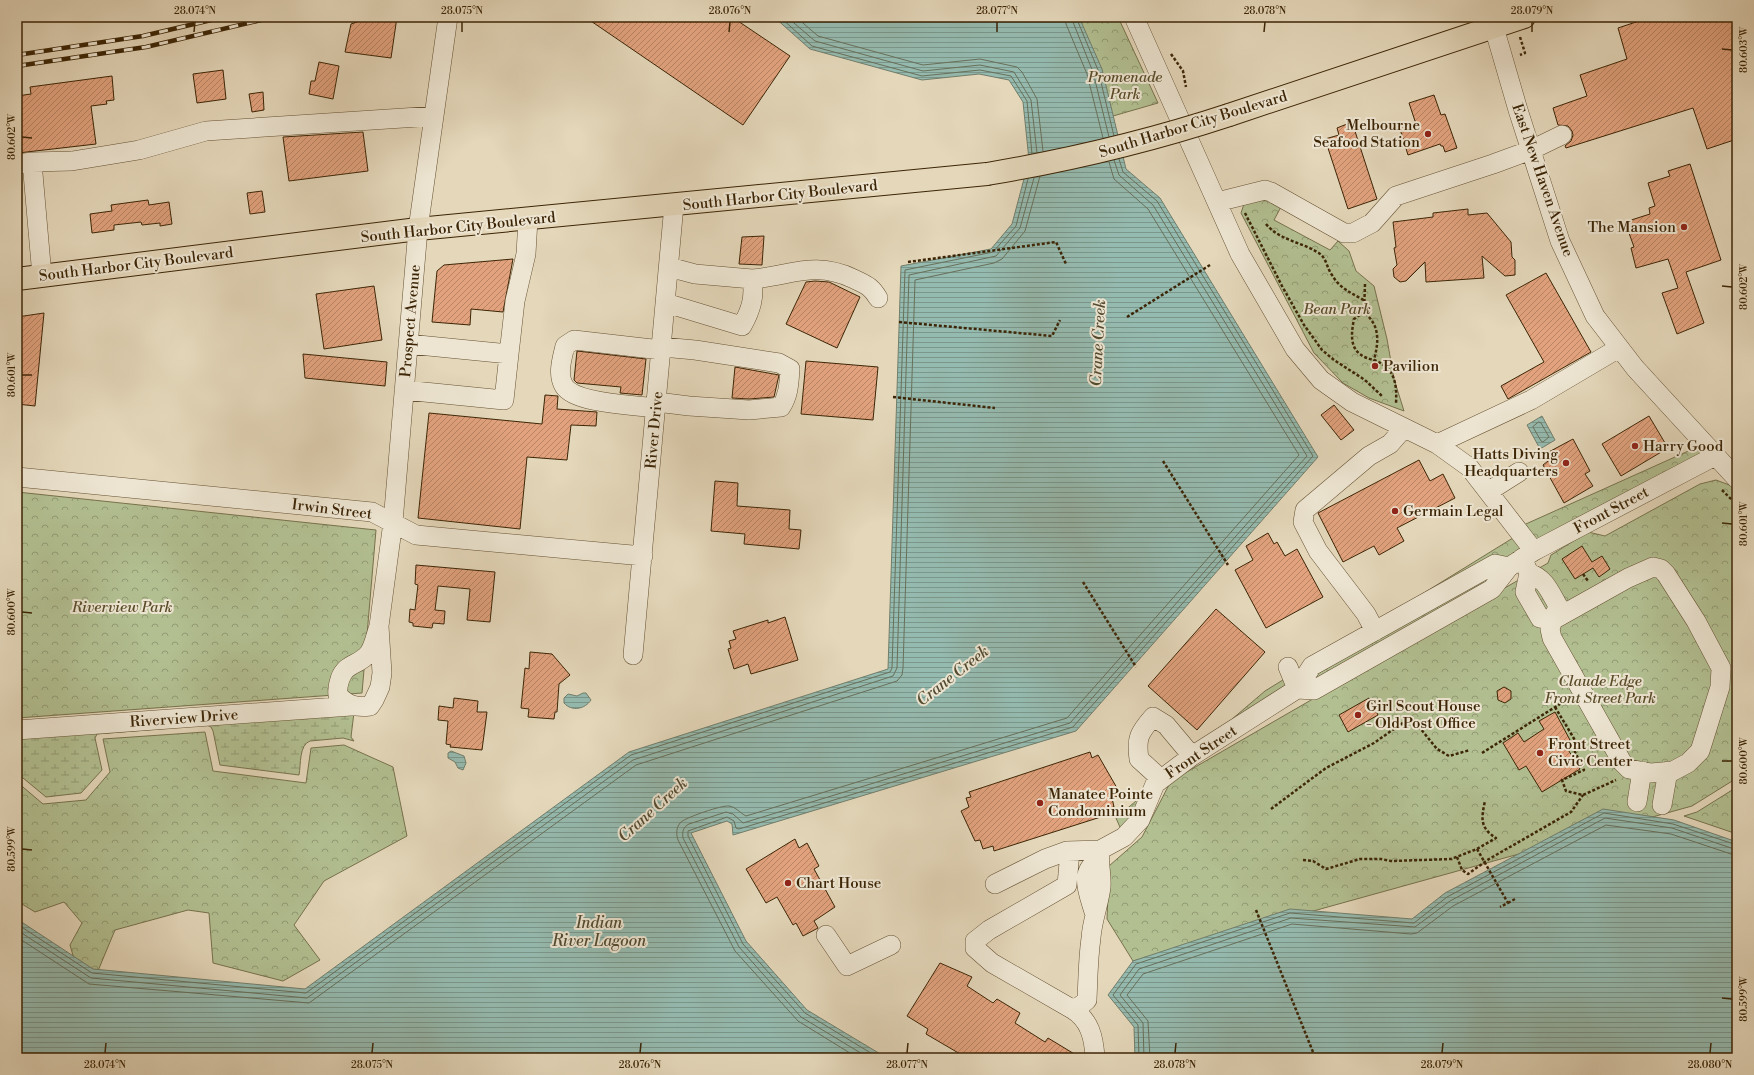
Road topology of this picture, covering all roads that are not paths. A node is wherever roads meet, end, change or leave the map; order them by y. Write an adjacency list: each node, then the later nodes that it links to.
1 (448, 17): 5 (street, Prospect Avenue)
2 (1134, 17): 9 (street)
3 (1524, 17): 4 (main road, South Harbor City Boulevard)
4 (1493, 22): 7 (street, East New Haven Avenue); 10 (main road, South Harbor City Boulevard, bridge)
5 (434, 116): 8 (street); 12 (street, Prospect Avenue)
6 (1562, 135): 7 (street)
7 (1531, 150): 9 (street); 21 (street, East New Haven Avenue)
8 (25, 163): 14 (street)
9 (1217, 202): 25 (street)
10 (674, 205): 11 (main road, South Harbor City Boulevard); 13 (street, River Drive)
11 (528, 219): 12 (main road, South Harbor City Boulevard); 22 (street)
12 (418, 229): 14 (main road, South Harbor City Boulevard); 19 (street, Prospect Avenue)
13 (669, 267): 16 (street); 18 (street, River Drive)
14 (42, 276): 15 (main road, South Harbor City Boulevard)
15 (17, 279)
16 (752, 279): 17 (street); 18 (street)
17 (878, 298)
18 (666, 304): 20 (street, River Drive)
19 (408, 344): 22 (street); 23 (street, Prospect Avenue)
20 (662, 348): 24 (street, River Drive); 24 (street); 24 (street)
21 (1619, 348): 26 (street); 27 (street, East New Haven Avenue)
22 (509, 354): 23 (street)
23 (404, 390): 32 (street, Prospect Avenue)
24 (657, 405): 33 (street, River Drive)
25 (1404, 428): 26 (street); 37 (street)
26 (1437, 444): 31 (street)
27 (1715, 456): 30 (street, East New Haven Avenue); 34 (street, Front Street)
28 (1519, 472): 31 (street)
29 (17, 477): 32 (street, Irwin Street)
30 (1737, 479)
31 (1489, 492): 34 (street)
32 (392, 522): 33 (street, Irwin Street); 35 (street, Prospect Avenue)
33 (643, 556): 39 (street, River Drive)
34 (1523, 562): 36 (street); 37 (street, Front Street); 38 (street, Front Street)
35 (379, 626): 42 (street, Prospect Avenue); 42 (street, Prospect Avenue)
36 (1553, 629): 45 (street); 46 (street)
37 (1374, 632): 38 (street); 41 (street, Front Street)
38 (1382, 651): 41 (street, Front Street)
39 (633, 655)
40 (1288, 667): 41 (street)
41 (1297, 689): 44 (street, Front Street)
42 (351, 706): 43 (street, Riverview Drive)
43 (17, 730)
44 (1192, 756): 47 (street, Front Street); 47 (street)
45 (1642, 771): 46 (street); 48 (street)
46 (1668, 771): 49 (street)
47 (1161, 779): 51 (street, Front Street)
48 (1637, 802)
49 (1662, 805)
50 (1070, 851): 51 (street, Front Street); 52 (street, Front Street); 55 (street)
51 (1099, 856): 55 (street)
52 (995, 884)
53 (826, 935): 54 (street)
54 (891, 944)
55 (1079, 1004): 56 (street)
56 (1095, 1058)

